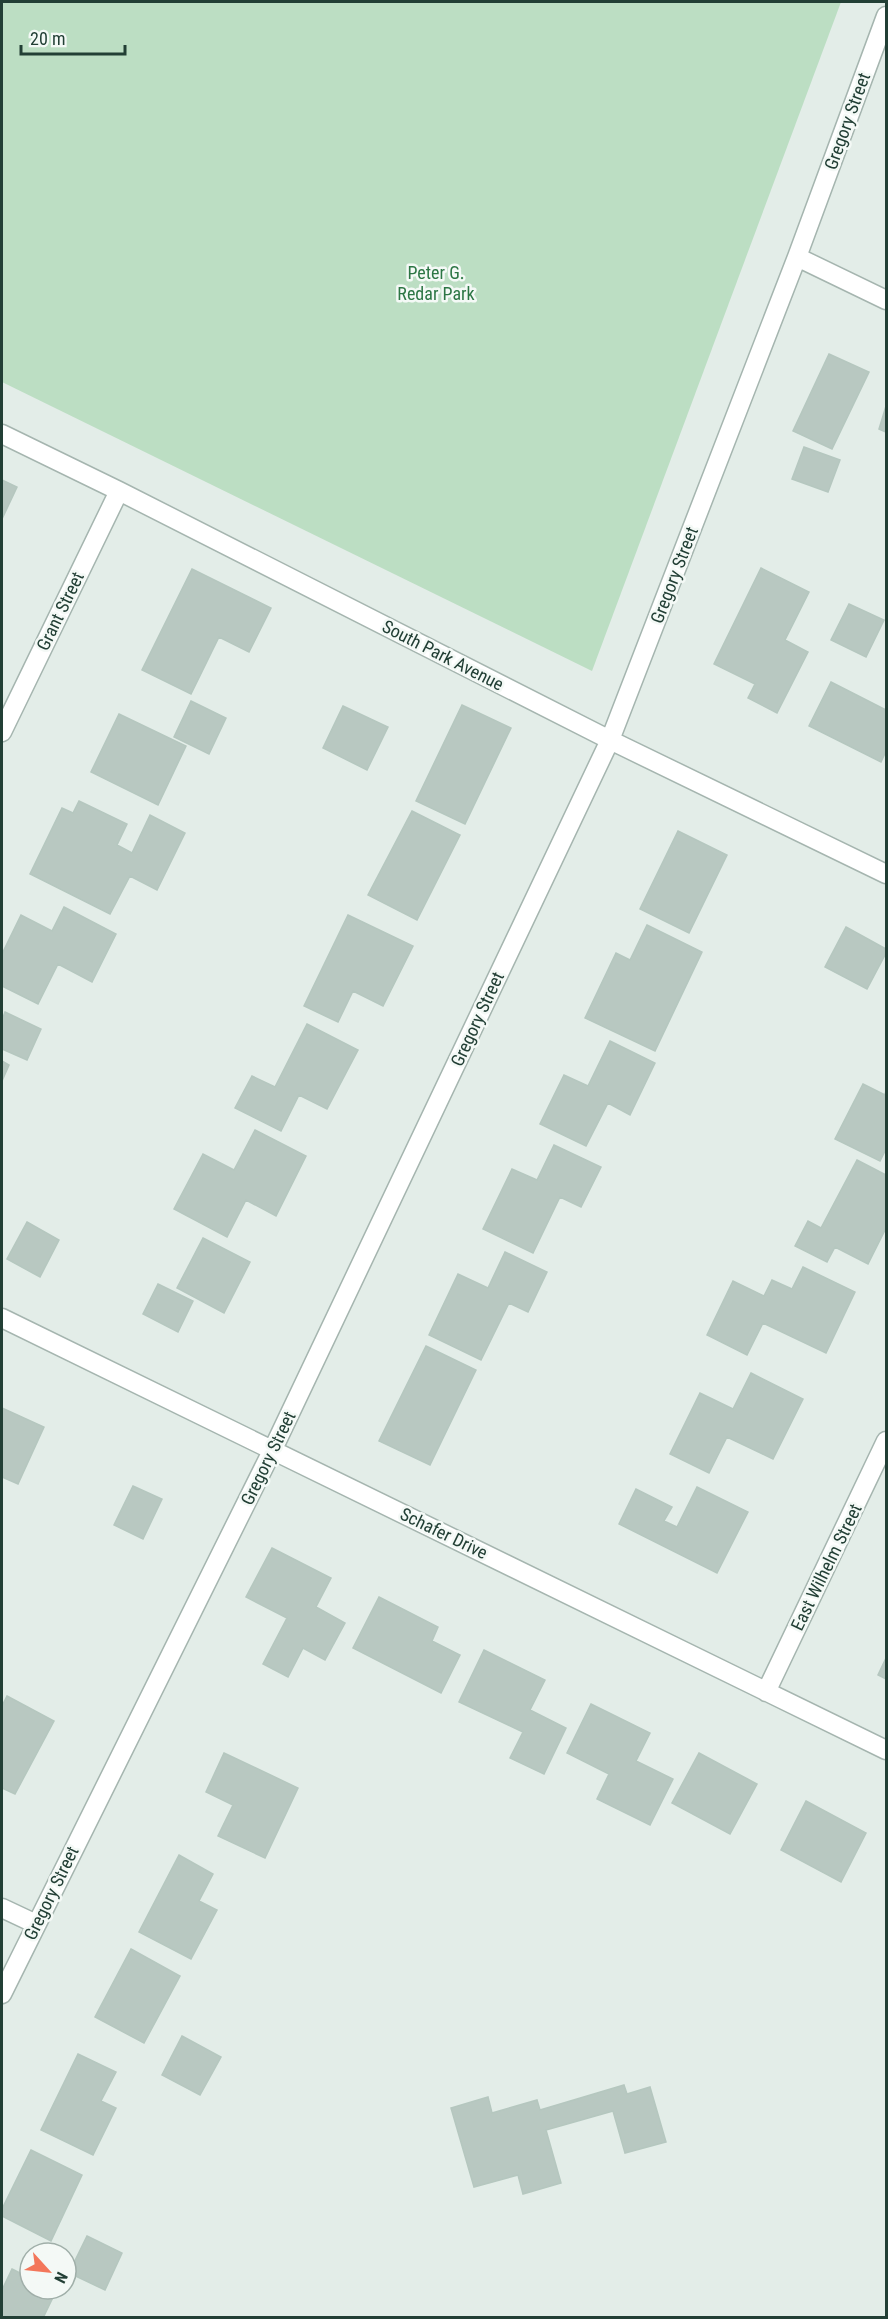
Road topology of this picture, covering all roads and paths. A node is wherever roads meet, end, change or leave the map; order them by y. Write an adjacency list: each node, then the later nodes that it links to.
1 (886, 16): 2 (street, Gregory Street)
2 (797, 257): 3 (street); 7 (street, Gregory Street)
3 (886, 300)
4 (2, 434): 5 (street, South Park Avenue)
5 (119, 490): 6 (street, Grant Street); 7 (street, South Park Avenue)
6 (2, 732)
7 (610, 740): 8 (street, South Park Avenue); 11 (street, Gregory Street)
8 (886, 873)
9 (2, 1318): 11 (street, Schafer Drive)
10 (886, 1441): 12 (street, East Wilhelm Street)
11 (273, 1449): 12 (street, Schafer Drive); 15 (street, Gregory Street)
12 (766, 1692): 13 (street, Schafer Drive)
13 (886, 1750)
14 (2, 1908): 15 (street)
15 (36, 1924): 16 (street, Gregory Street)
16 (2, 1994)

